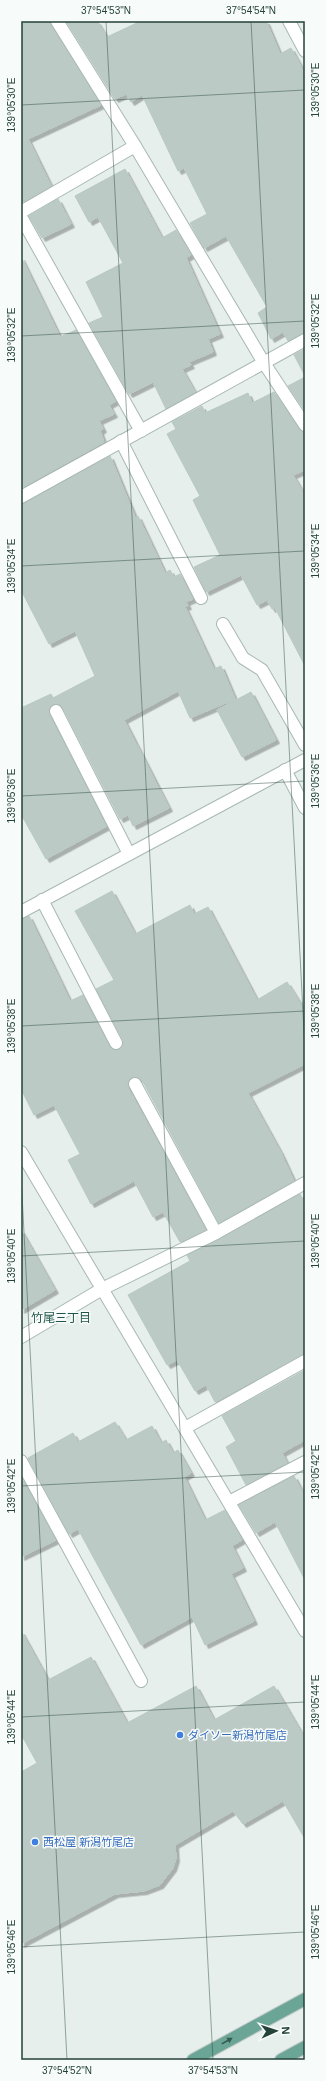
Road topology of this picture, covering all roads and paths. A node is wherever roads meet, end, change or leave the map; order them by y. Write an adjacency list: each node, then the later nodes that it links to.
1 (57, 21): 4 (street)
2 (289, 21): 3 (street)
3 (305, 51)
4 (135, 146): 5 (street); 8 (street)
5 (21, 212)
6 (21, 217): 10 (street)
7 (305, 340): 8 (street)
8 (264, 363): 9 (street); 10 (street)
9 (305, 425)
10 (141, 431): 11 (street)
11 (121, 441): 12 (street); 13 (street)
12 (21, 497)
13 (201, 598)
14 (223, 624): 16 (street)
15 (56, 712): 20 (street)
16 (305, 745)
17 (305, 760): 18 (street)
18 (285, 770): 19 (street); 20 (street)
19 (305, 808)
20 (129, 854): 21 (street)
21 (42, 900): 22 (street); 23 (street)
22 (21, 912)
23 (116, 1044)
24 (135, 1084): 28 (street)
25 (21, 1152): 26 (street)
26 (25, 1167): 29 (street)
27 (305, 1183): 28 (street)
28 (216, 1233): 29 (street)
29 (102, 1289): 30 (street); 32 (street)
30 (21, 1337)
31 (305, 1361): 32 (street)
32 (185, 1428): 35 (street)
33 (21, 1461): 37 (street)
34 (305, 1462): 35 (street)
35 (229, 1502): 36 (street)
36 (305, 1631)
37 (141, 1681)
38 (305, 1999): 40 (main road, one-way to 38)
39 (305, 2047): 41 (main road)
40 (193, 2060)
41 (281, 2060)

